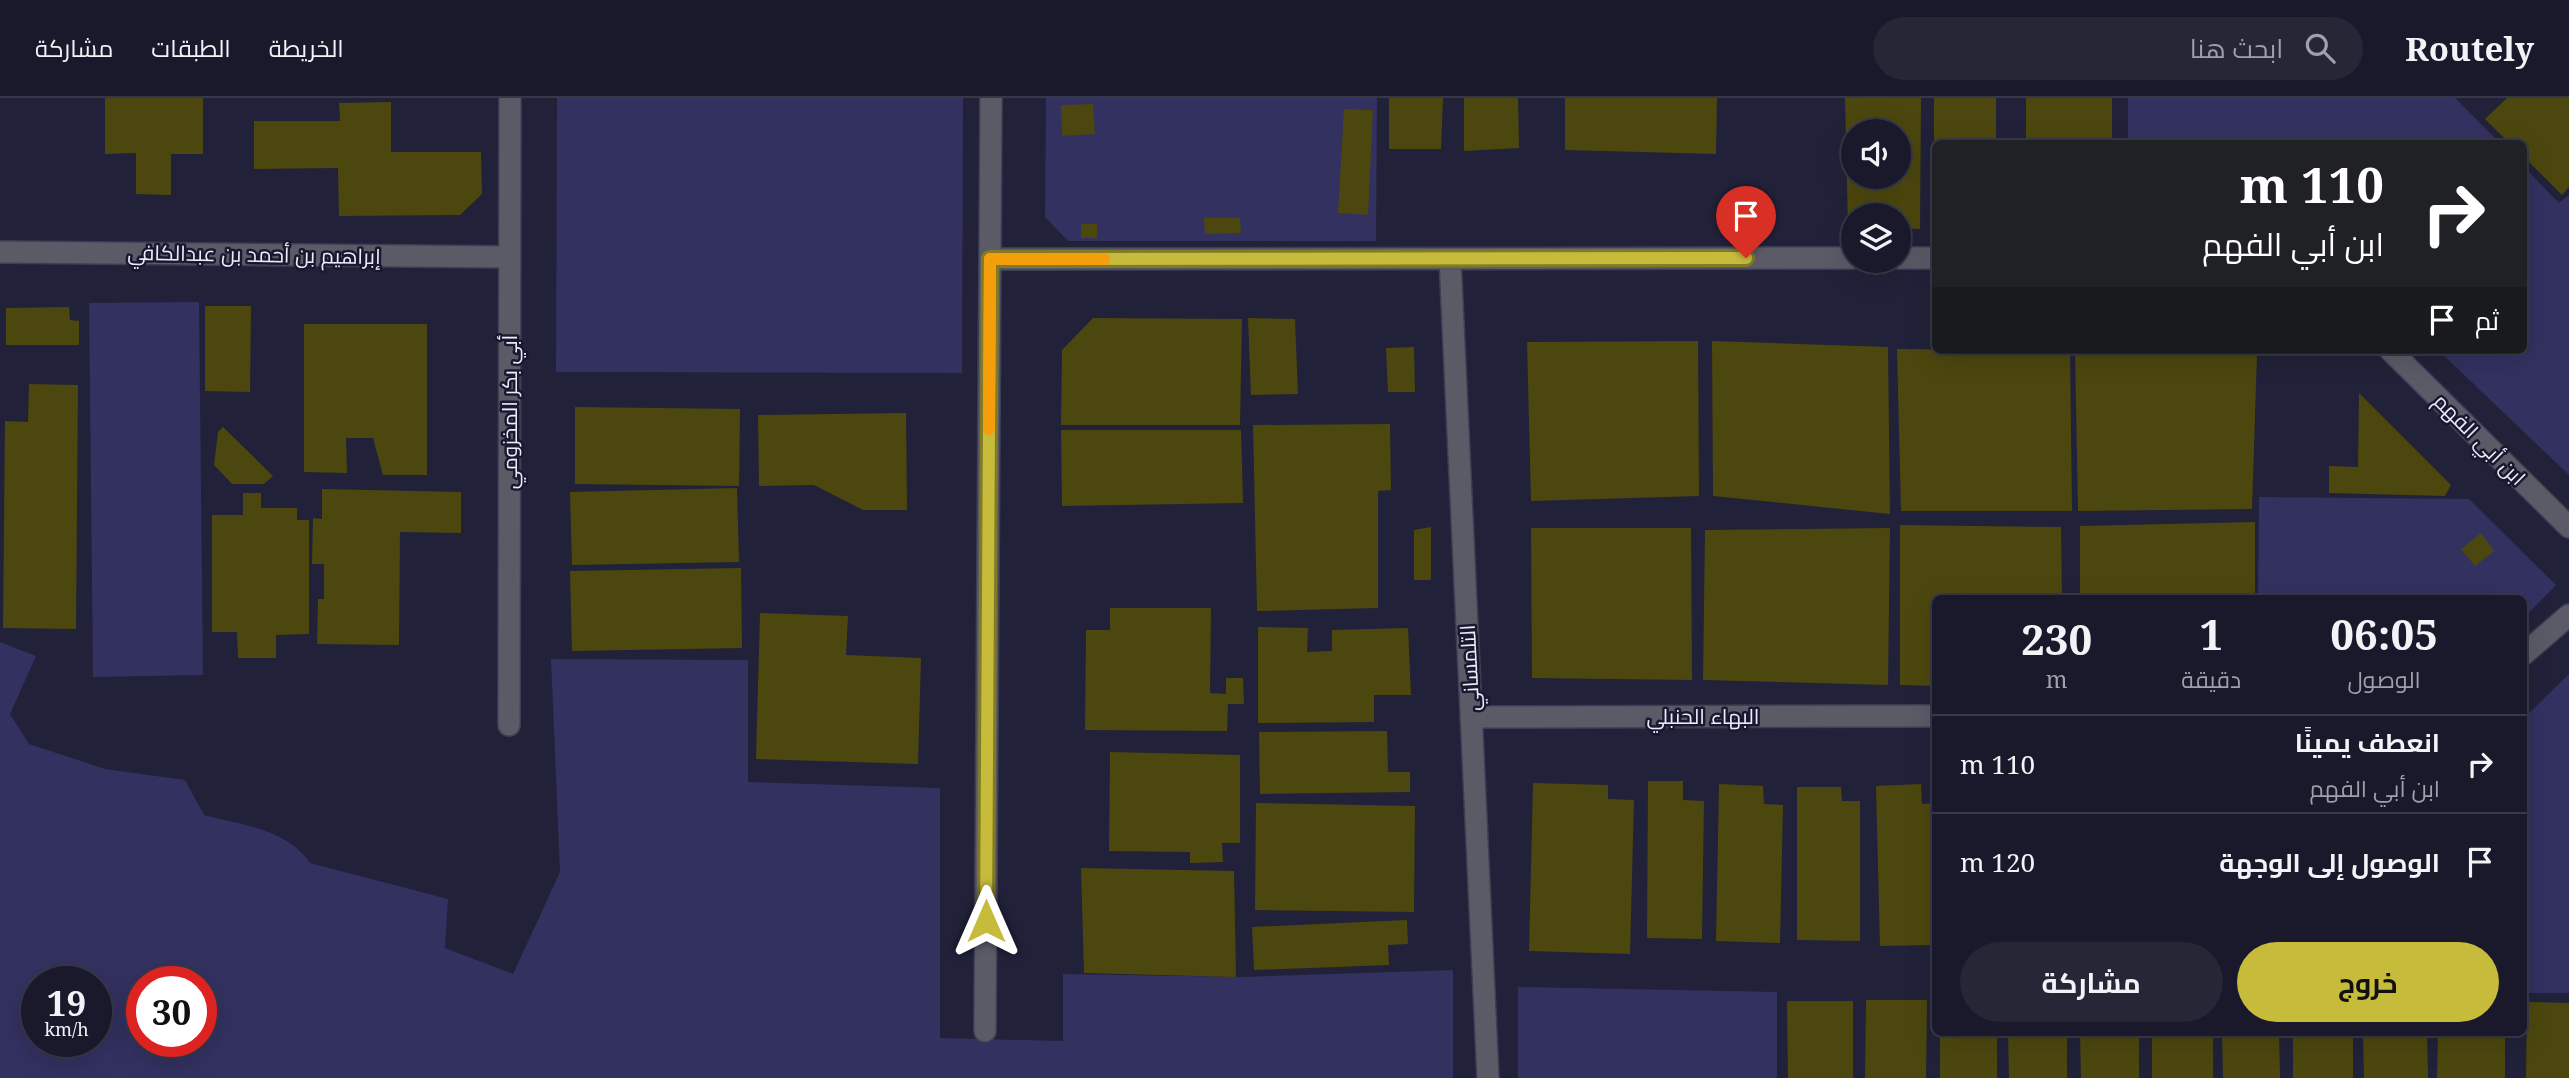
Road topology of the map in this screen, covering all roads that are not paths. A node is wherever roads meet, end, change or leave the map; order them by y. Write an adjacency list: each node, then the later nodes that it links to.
1 (510, 98): 4 (street, أبي بكر المخزومي)
2 (990, 98): 8 (street)
3 (0, 252): 4 (street, إبراهيم بن أحمد بن عبدالكافي)
4 (509, 257): 16 (street, أبي بكر المخزومي)
5 (1841, 258): 9 (street)
6 (1911, 258): 7 (street)
7 (1932, 258)
8 (990, 259): 9 (street); 17 (street)
9 (1450, 259): 15 (street, التلمساني)
10 (2394, 354): 11 (street, ابن أبي الفهم)
11 (2569, 527)
12 (2569, 615): 13 (street)
13 (2527, 651)
14 (1932, 716): 15 (street, البهاء الحنبلي)
15 (1471, 717): 18 (street, التلمساني)
16 (509, 725)
17 (985, 1031)
18 (1488, 1078)

